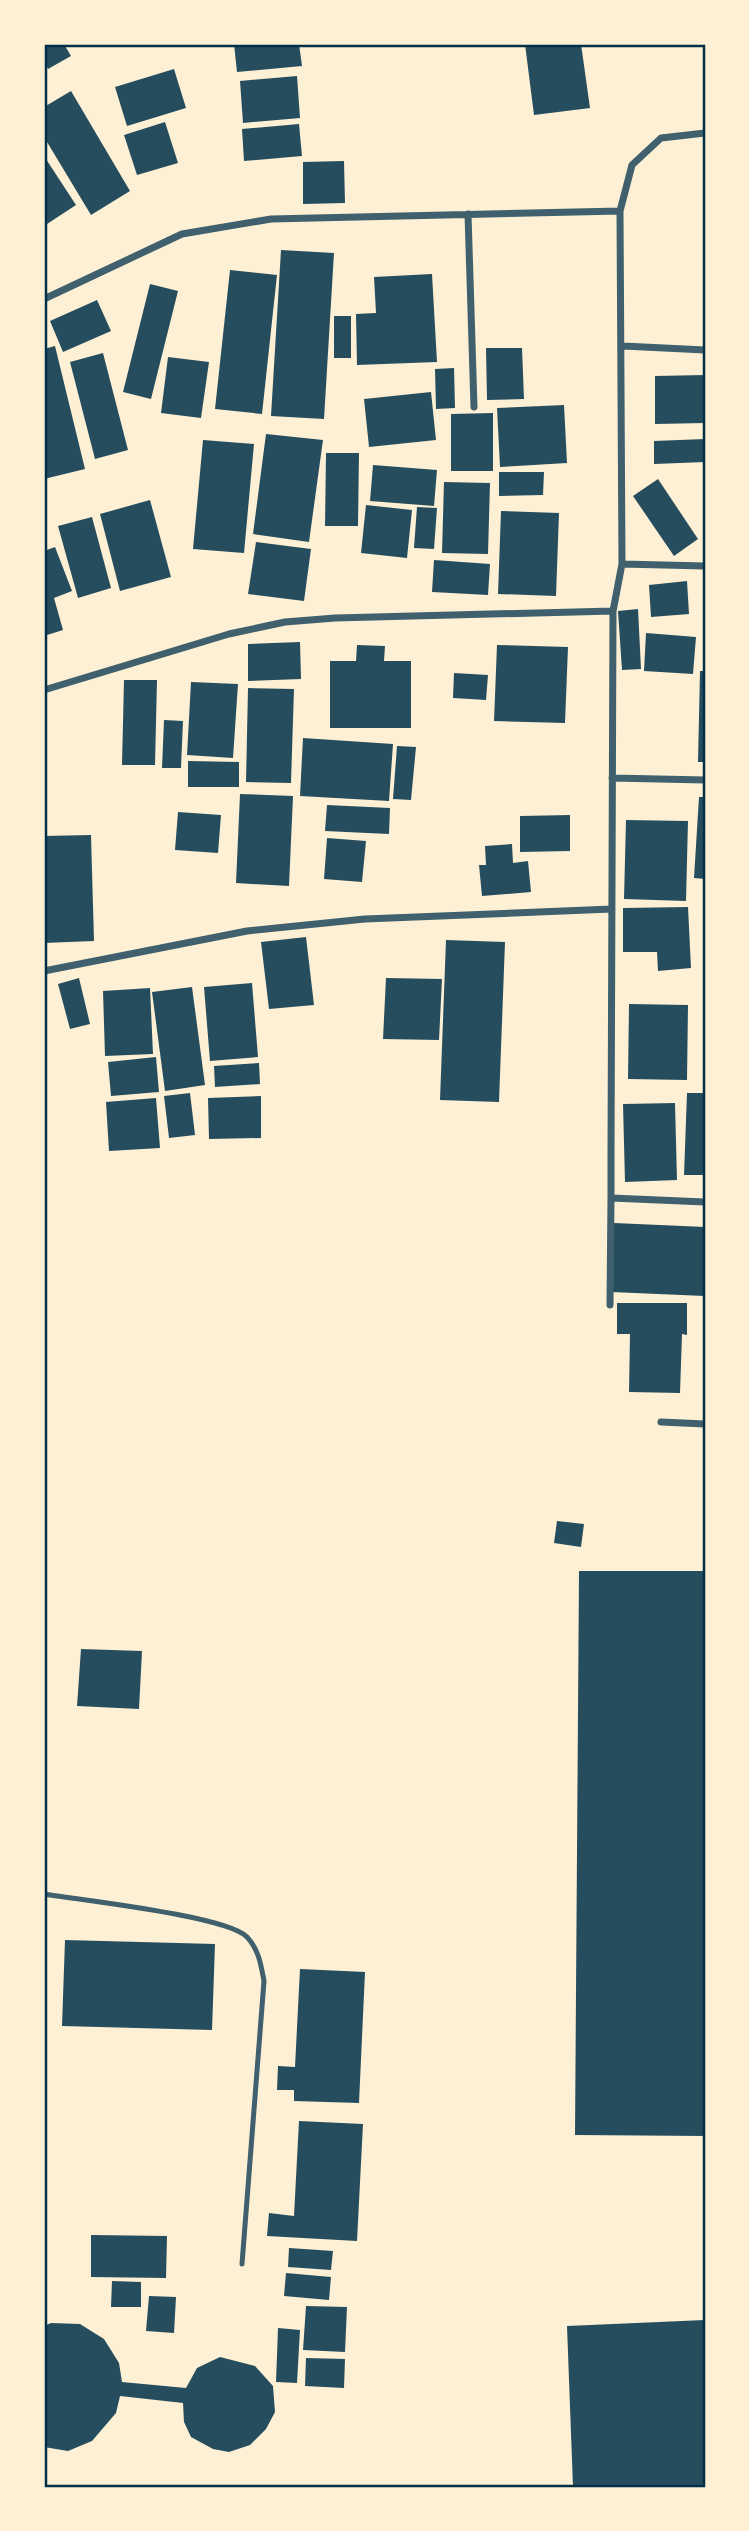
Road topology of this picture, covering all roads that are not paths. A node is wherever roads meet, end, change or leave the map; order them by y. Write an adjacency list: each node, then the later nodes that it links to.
1 (705, 133): 2 (street)
2 (620, 211): 3 (street); 5 (street)
3 (467, 214): 4 (street); 7 (street)
4 (44, 299)
5 (623, 346): 6 (street); 8 (street)
6 (705, 350)
7 (474, 407)
8 (622, 564): 9 (street); 10 (street)
9 (705, 566)
10 (613, 611): 11 (street); 12 (street)
11 (44, 690)
12 (612, 778): 13 (street); 14 (street)
13 (705, 780)
14 (612, 909): 15 (street); 16 (street)
15 (44, 971)
16 (611, 1198): 17 (street); 18 (street)
17 (705, 1202)
18 (610, 1305)
19 (661, 1422): 20 (street)
20 (705, 1424)
21 (44, 1894): 22 (lane)
22 (242, 2264)

